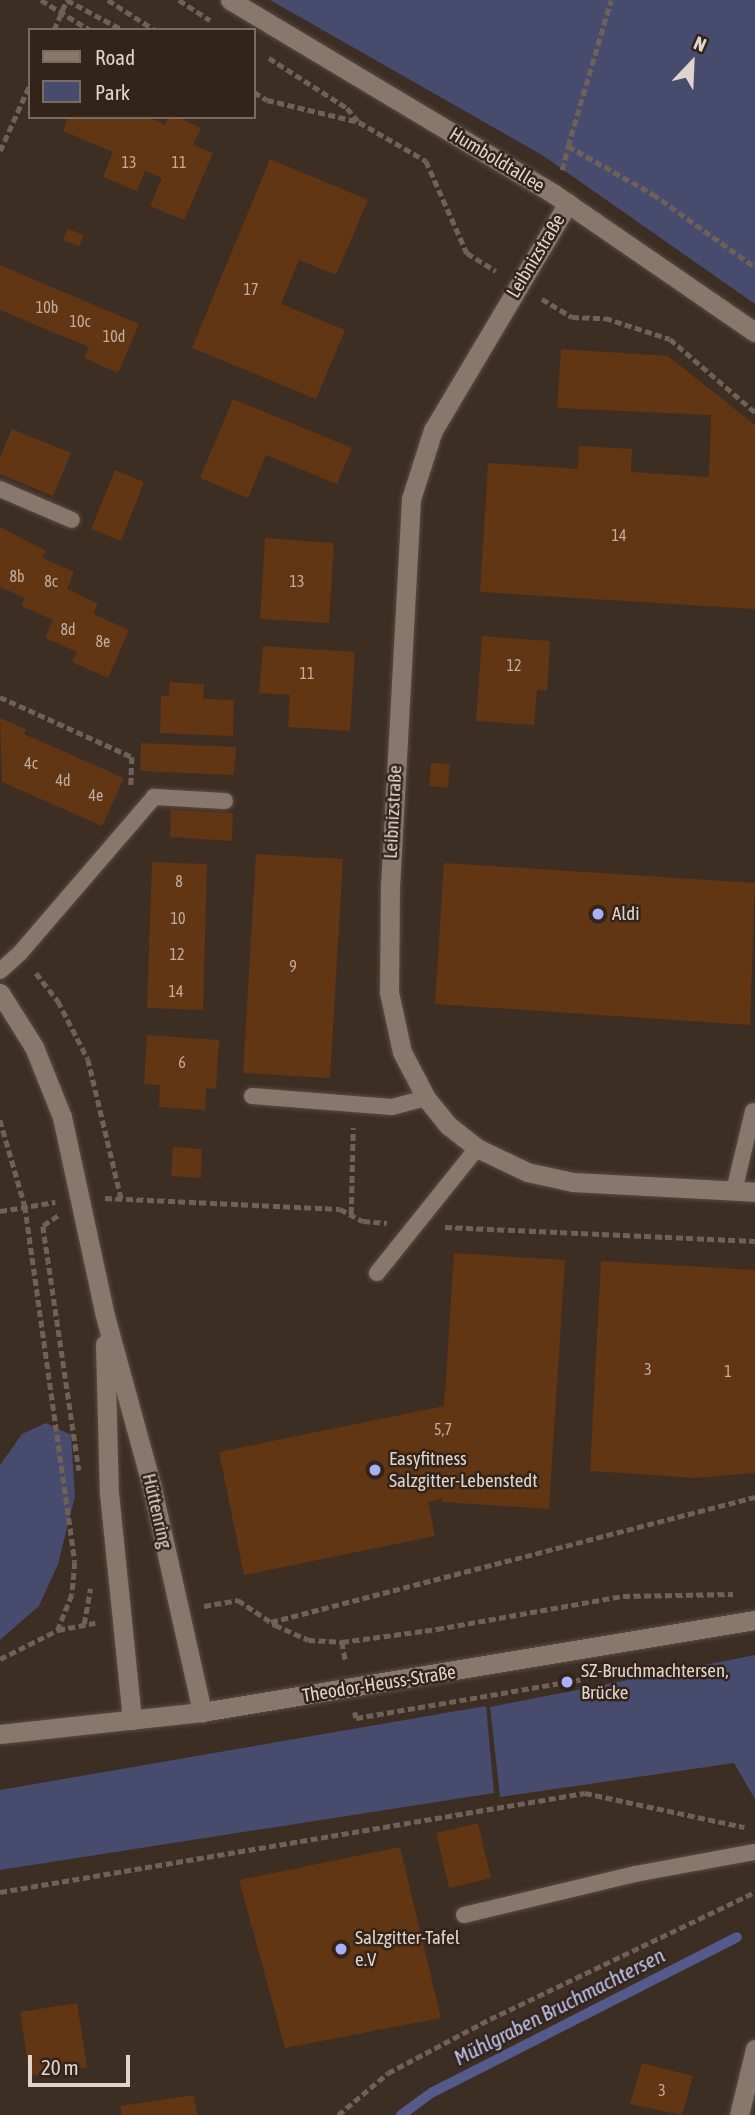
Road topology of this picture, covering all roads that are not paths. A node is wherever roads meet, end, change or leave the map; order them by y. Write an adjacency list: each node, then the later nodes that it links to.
1 (230, 0): 2 (street, Humboldtallee)
2 (561, 199): 3 (street, Humboldtallee); 10 (street, Leibnizstraße)
3 (755, 332)
4 (0, 489): 5 (lane)
5 (72, 520)
6 (225, 801): 7 (lane)
7 (0, 971)
8 (0, 993): 16 (street, Hüttenring)
9 (252, 1096): 10 (lane)
10 (426, 1098): 12 (street, Leibnizstraße)
11 (753, 1111): 13 (lane)
12 (477, 1148): 13 (street, Leibnizstraße); 15 (lane)
13 (734, 1191): 14 (street, Leibnizstraße)
14 (755, 1192)
15 (377, 1273)
16 (104, 1312): 18 (street, Hüttenring); 19 (street, Hüttenring)
17 (755, 1620): 18 (street, Theodor-Heuss-Straße)
18 (202, 1712): 19 (street, Theodor-Heuss-Straße)
19 (132, 1720): 20 (street, Theodor-Heuss-Straße)
20 (0, 1734)
21 (755, 1852): 22 (lane)
22 (464, 1915)
23 (755, 2049): 24 (street)
24 (739, 2115)

